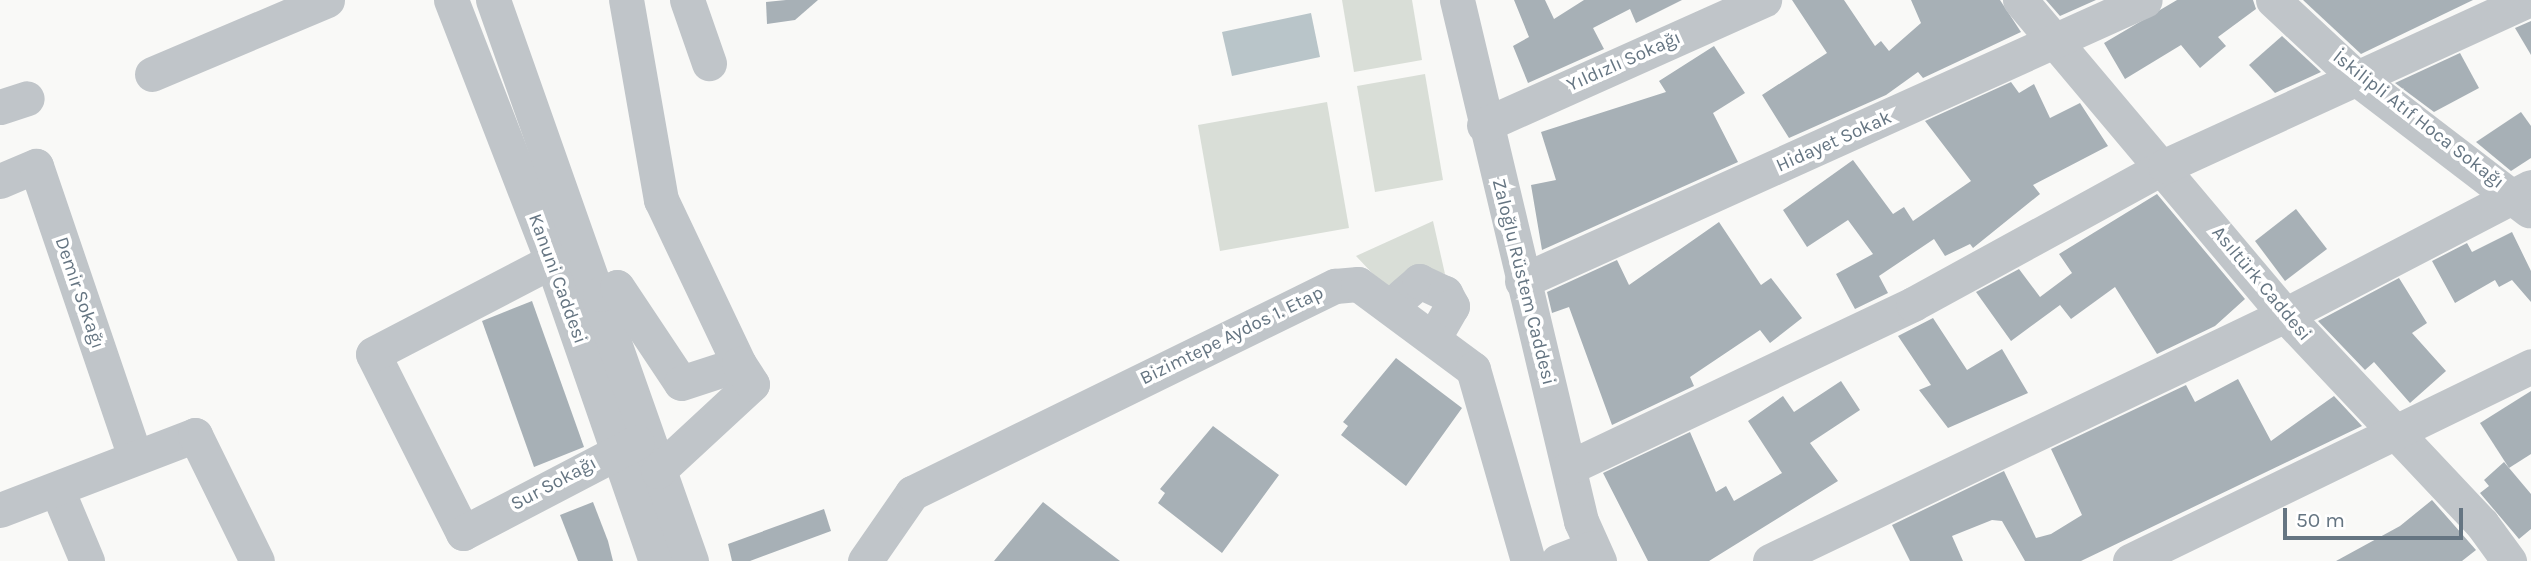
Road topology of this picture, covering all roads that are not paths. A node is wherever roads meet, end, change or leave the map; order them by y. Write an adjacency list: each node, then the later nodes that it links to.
1 (327, 0): 14 (street)
2 (451, 0): 20 (street, Kanuni Caddesi)
3 (493, 0): 22 (street, Kanuni Caddesi)
4 (626, 0): 26 (street)
5 (687, 0): 13 (street)
6 (1457, 0): 16 (street, Zaloğlu Rüstem Caddesi)
7 (1764, 0): 16 (street, Yıldızlı Sokağı)
8 (2020, 0): 12 (street, Asıltürk Caddesi)
9 (2145, 0): 12 (street, Hidayet Sokak)
10 (2273, 0): 15 (street, İskilipli Atıf Hoca Sokağı)
11 (2528, 0): 15 (street)
12 (2053, 45): 17 (street, Asıltürk Caddesi); 21 (street, Hidayet Sokak)
13 (709, 63)
14 (152, 74)
15 (2360, 81): 17 (street); 19 (street, İskilipli Atıf Hoca Sokağı)
16 (1484, 125): 21 (street, Zaloğlu Rüstem Caddesi)
17 (2165, 166): 24 (street, Asıltürk Caddesi); 31 (street)
18 (0, 181): 30 (street, Demir Sokağı)
19 (2526, 198): 24 (street)
20 (552, 261): 29 (street, Kanuni Caddesi); 35 (street)
21 (1522, 281): 31 (street, Zaloğlu Rüstem Caddesi)
22 (600, 293): 26 (street); 29 (street, Kanuni Caddesi)
23 (1402, 296): 25 (street)
24 (2285, 315): 28 (street, Asıltürk Caddesi); 44 (street)
25 (1434, 337): 42 (street, Bizimtepe Aydos 1. Etap); 43 (street, Bizimtepe Aydos 1. Etap)
26 (739, 364): 32 (street)
27 (2531, 366): 28 (street)
28 (2393, 431): 45 (street); 46 (street, Asıltürk Caddesi)
29 (631, 444): 32 (street, Kanuni Caddesi); 35 (street, Sur Sokağı); 40 (street, Kanuni Caddesi)
30 (135, 457): 33 (street); 39 (street)
31 (1570, 467): 37 (street, Zaloğlu Rüstem Caddesi)
32 (658, 471): 41 (street, Kanuni Caddesi)
33 (58, 492): 34 (street); 38 (street)
34 (0, 510)
35 (461, 547)
36 (2531, 550): 46 (street)
37 (1578, 558)
38 (87, 561)
39 (257, 561)
40 (656, 561)
41 (691, 561)
42 (865, 561)
43 (1528, 561)
44 (1770, 561)
45 (2130, 561)
46 (2510, 561)

